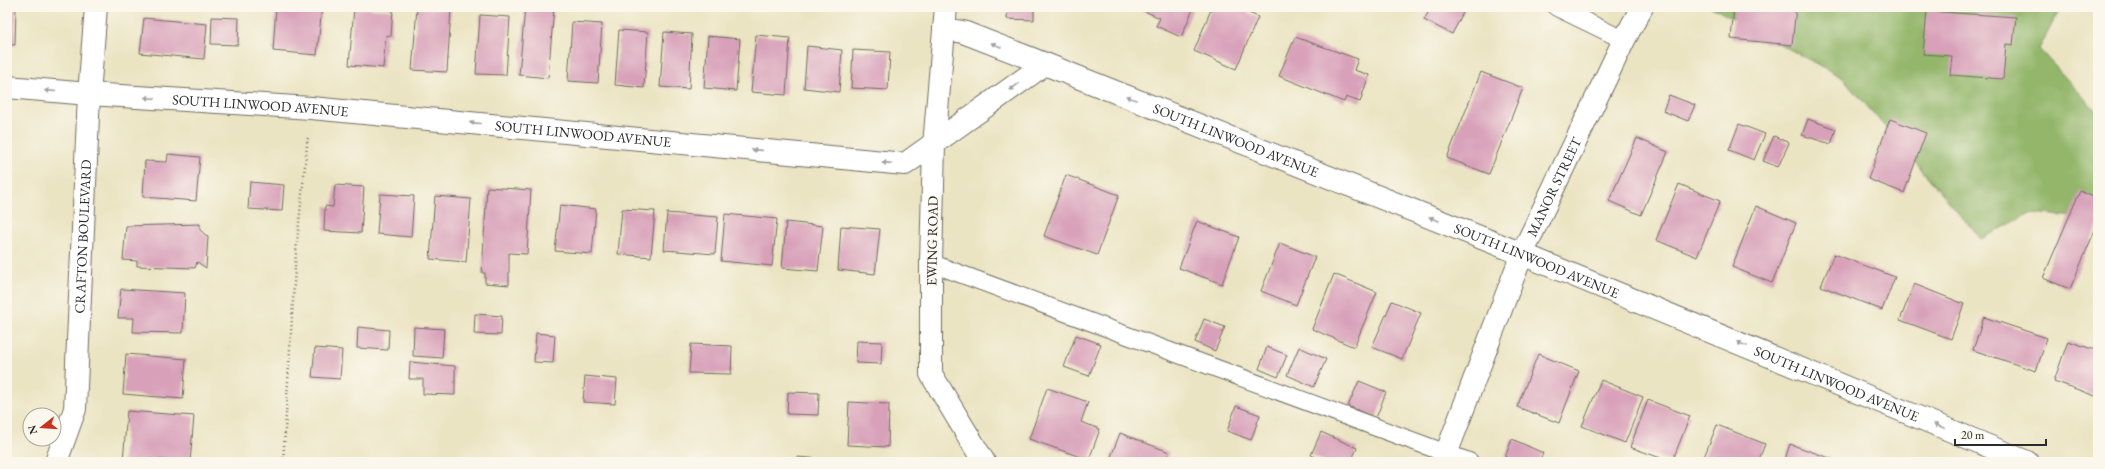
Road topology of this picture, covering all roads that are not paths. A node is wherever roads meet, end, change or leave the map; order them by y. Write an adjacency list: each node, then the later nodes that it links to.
1 (96, 7): 9 (street, CRAFTON BOULEVARD)
2 (946, 7): 5 (street, EWING ROAD)
3 (1556, 7): 6 (lane)
4 (1642, 7): 6 (street, MANOR STREET)
5 (944, 29): 7 (street, SOUTH LINWOOD AVENUE, one-way to 5); 10 (street, EWING ROAD)
6 (1624, 40): 11 (street, MANOR STREET)
7 (1045, 64): 10 (street, SOUTH LINWOOD AVENUE, one-way to 10); 11 (street, SOUTH LINWOOD AVENUE, one-way to 7)
8 (7, 87): 9 (street, SOUTH LINWOOD AVENUE, one-way to 8)
9 (89, 94): 10 (street, SOUTH LINWOOD AVENUE, one-way to 9); 14 (street, CRAFTON BOULEVARD)
10 (934, 145): 12 (street, EWING ROAD)
11 (1522, 254): 13 (street, MANOR STREET); 17 (street, SOUTH LINWOOD AVENUE, one-way to 11)
12 (931, 263): 13 (lane); 15 (street, EWING ROAD)
13 (1445, 457): 16 (lane)
14 (56, 462)
15 (984, 462)
16 (1470, 462)
17 (2027, 462)

